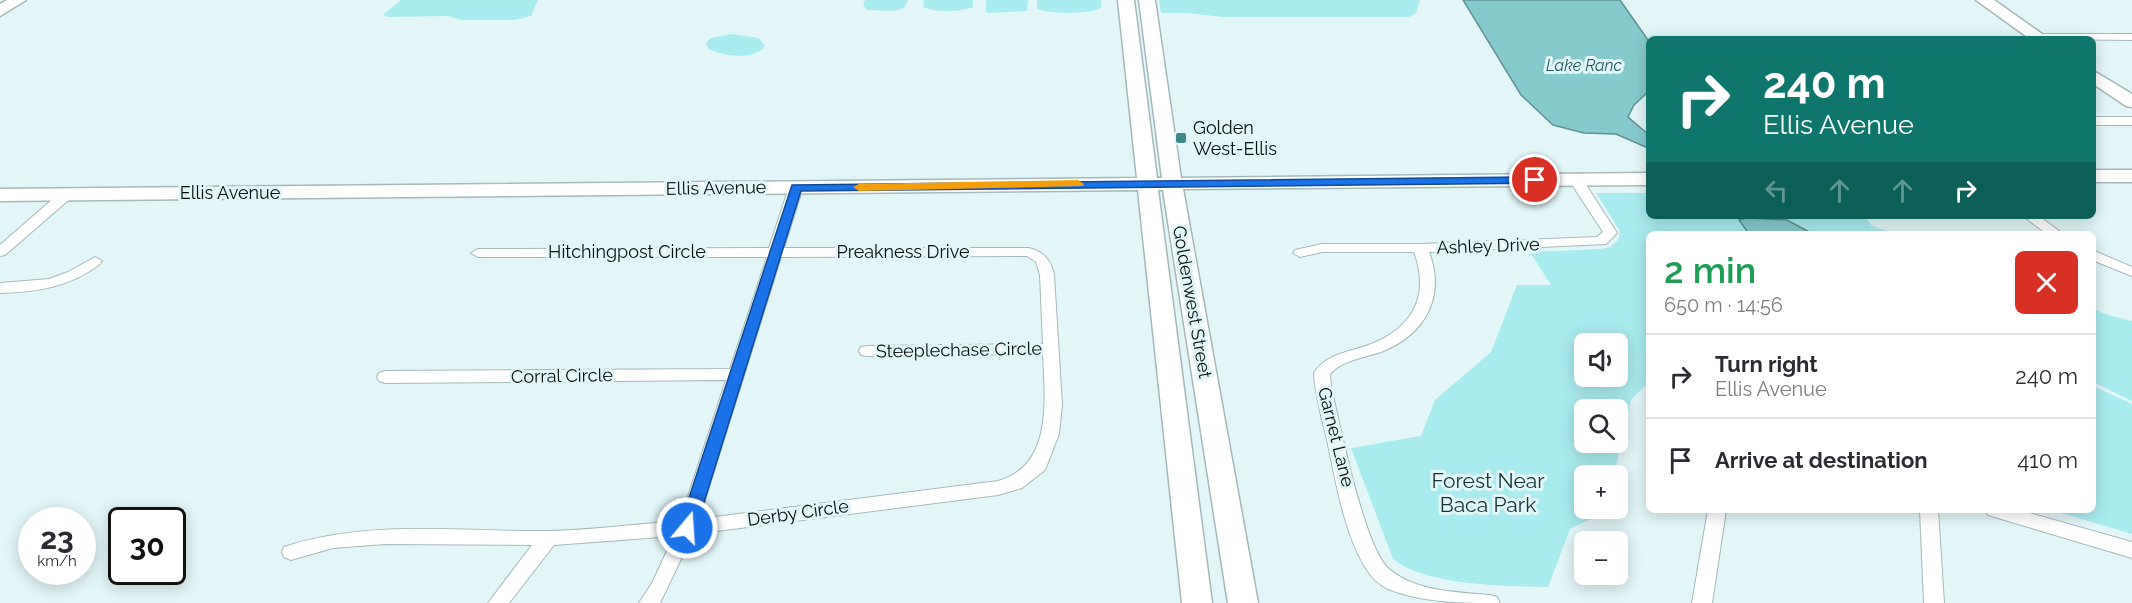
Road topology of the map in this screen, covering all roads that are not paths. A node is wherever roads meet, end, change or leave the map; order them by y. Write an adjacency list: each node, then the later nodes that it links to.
1 (4, 0): 6 (main road)
2 (18, 0): 7 (main road)
3 (1126, 0): 20 (main road, Goldenwest Street)
4 (1147, 0): 19 (main road, Goldenwest Street)
5 (1983, 0): 8 (main road)
6 (0, 3)
7 (0, 11)
8 (2037, 36)
9 (2096, 37): 10 (street)
10 (2132, 37)
11 (2096, 78): 12 (main road)
12 (2132, 102)
13 (2096, 121): 14 (street)
14 (2132, 121)
15 (2096, 176): 16 (main road)
16 (2132, 176)
17 (1646, 179): 18 (main road, Ellis Avenue)
18 (1576, 180): 19 (main road, Ellis Avenue); 26 (street, Ashley Drive)
19 (1172, 182): 20 (main road, Ellis Avenue); 50 (main road, Goldenwest Street)
20 (1147, 183): 21 (main road, Ellis Avenue); 49 (main road, Goldenwest Street)
21 (796, 187): 22 (main road, Ellis Avenue); 28 (street)
22 (67, 194): 23 (main road, Ellis Avenue); 27 (street)
23 (0, 195)
24 (2034, 219): 25 (street)
25 (2052, 231)
26 (1420, 248): 31 (street, Ashley Drive); 51 (street, Garnet Lane)
27 (0, 252)
28 (776, 252): 29 (street, Preakness Drive); 30 (street, Hitchingpost Circle); 38 (street)
29 (1029, 252): 36 (street, Derby Circle)
30 (478, 253)
31 (1300, 253)
32 (2096, 256): 34 (street)
33 (95, 261): 35 (street)
34 (2132, 272)
35 (0, 288)
36 (1051, 350): 37 (street, Steeplechase Circle); 43 (street, Derby Circle)
37 (867, 351)
38 (738, 374): 39 (street, Corral Circle); 43 (street)
39 (385, 377)
40 (1717, 513): 52 (street)
41 (1929, 513): 53 (street)
42 (2004, 513): 45 (street)
43 (687, 528): 44 (street, Derby Circle); 48 (street)
44 (549, 538): 46 (street, Derby Circle); 47 (street)
45 (2132, 550)
46 (291, 552)
47 (498, 603)
48 (649, 603)
49 (1197, 603)
50 (1243, 603)
51 (1490, 603)
52 (1702, 603)
53 (1934, 603)

